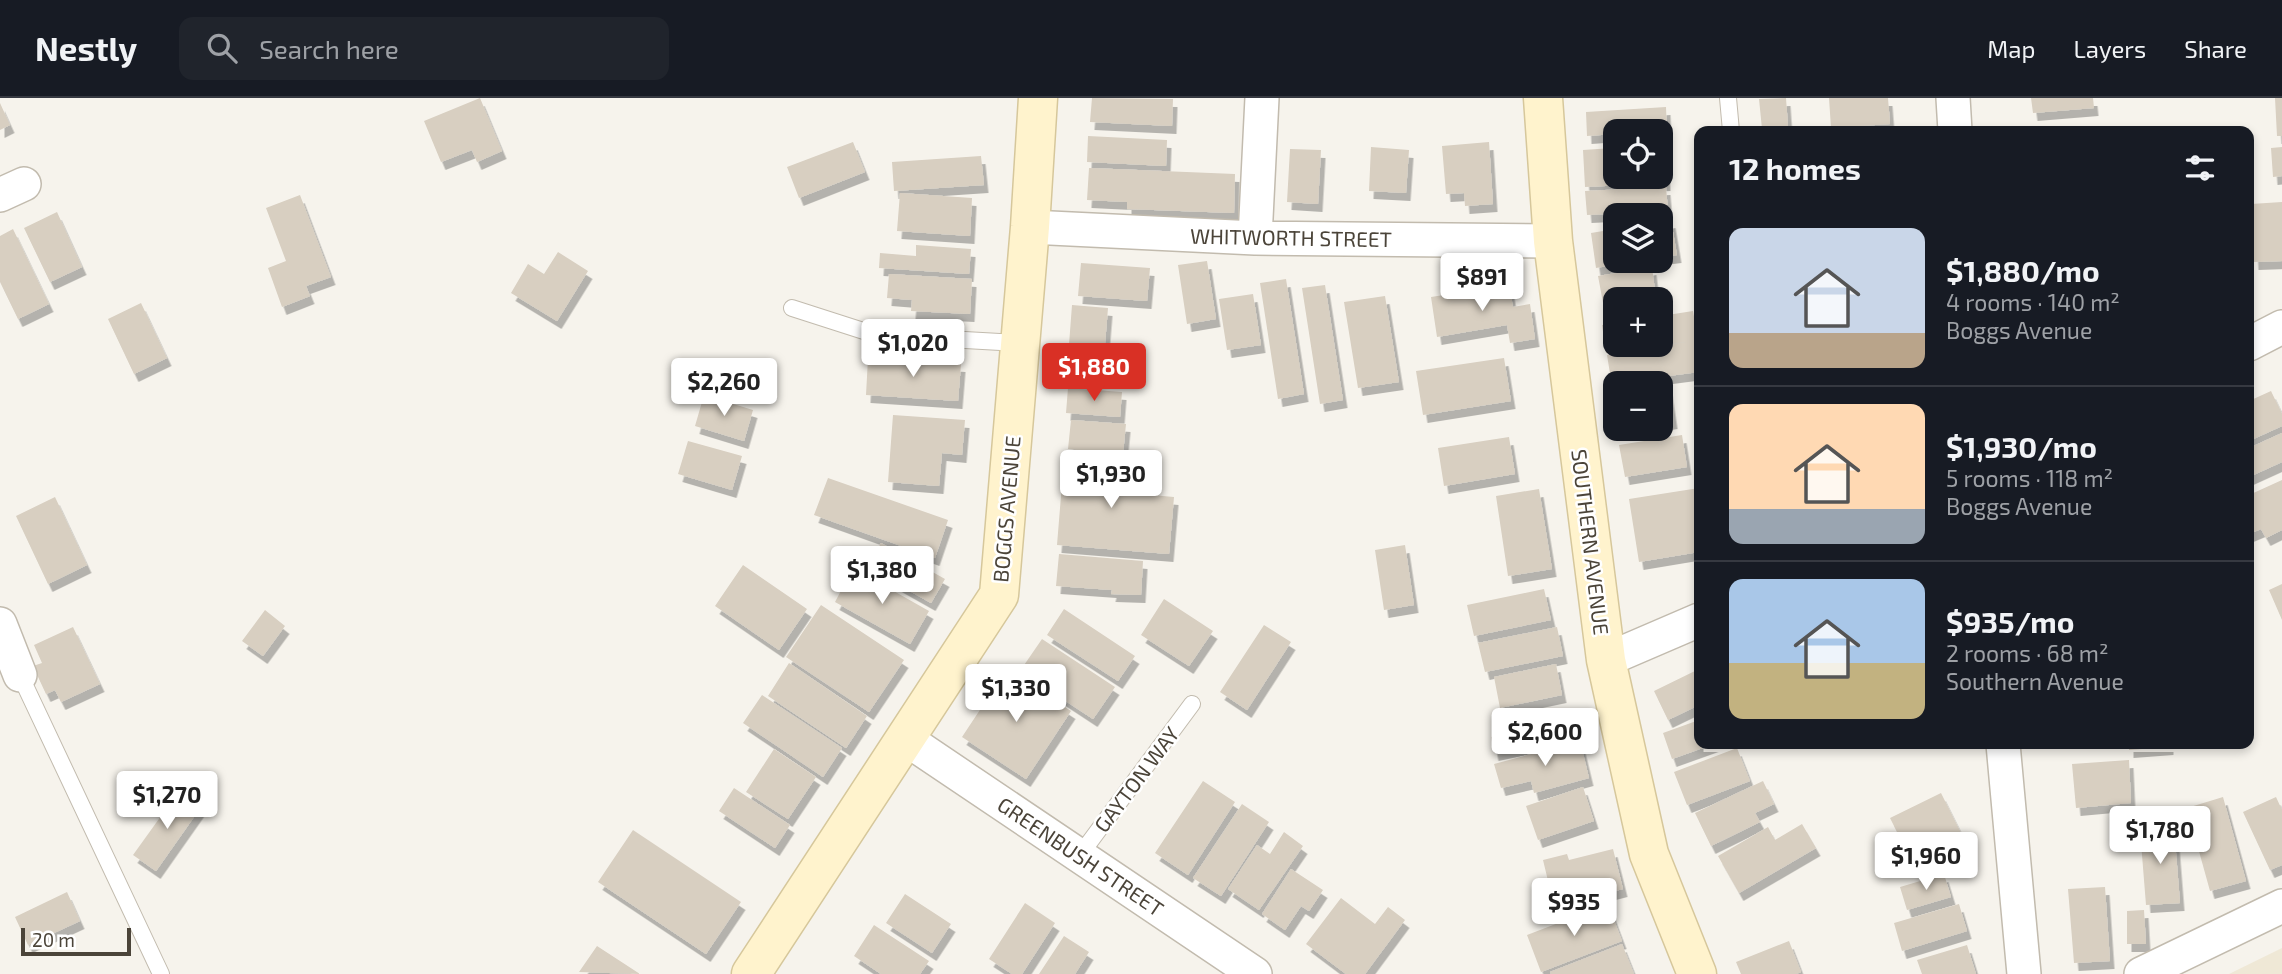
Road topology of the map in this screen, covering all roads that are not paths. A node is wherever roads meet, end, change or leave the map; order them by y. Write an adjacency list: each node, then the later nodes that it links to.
1 (1038, 98): 8 (street, BOGGS AVENUE)
2 (1262, 98): 9 (street)
3 (1543, 98): 10 (street, SOUTHERN AVENUE)
4 (1728, 98): 6 (lane)
5 (1953, 98): 7 (street)
6 (1731, 126)
7 (1955, 126)
8 (1030, 227): 9 (street, WHITWORTH STREET); 14 (street, BOGGS AVENUE)
9 (1255, 238): 10 (street, WHITWORTH STREET)
10 (1553, 241): 17 (street, SOUTHERN AVENUE)
11 (792, 308): 14 (lane)
12 (2282, 327): 13 (street)
13 (2254, 341)
14 (1020, 343): 20 (street, BOGGS AVENUE)
15 (1694, 622): 17 (street)
16 (0, 624): 18 (street)
17 (1606, 660): 27 (street, SOUTHERN AVENUE)
18 (20, 675): 24 (lane)
19 (1192, 704): 22 (lane, GAYTON WAY)
20 (906, 739): 22 (street, GREENBUSH STREET); 25 (street, BOGGS AVENUE)
21 (2003, 749): 28 (street)
22 (1080, 855): 26 (street, GREENBUSH STREET)
23 (2282, 906): 29 (street)
24 (161, 974)
25 (751, 974)
26 (1255, 974)
27 (1697, 974)
28 (2024, 974)
29 (2141, 974)

